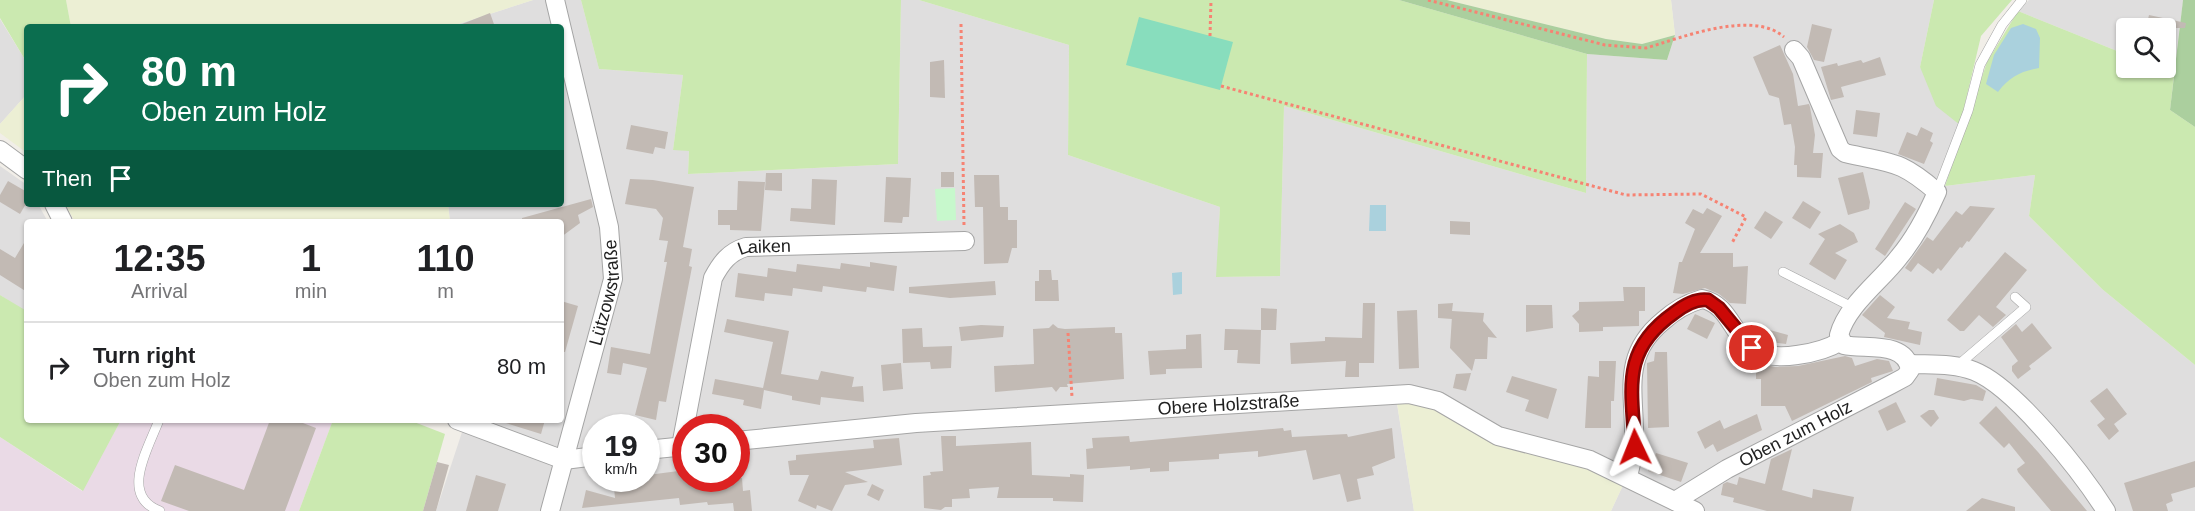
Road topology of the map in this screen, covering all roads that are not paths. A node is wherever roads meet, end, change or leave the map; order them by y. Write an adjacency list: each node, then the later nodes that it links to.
1 (555, 0): 3 (street, Lützowstraße)
2 (2022, 0): 8 (lane)
3 (561, 24)
4 (564, 38): 21 (street, Lützowstraße)
5 (1794, 50): 8 (street)
6 (0, 150): 7 (street)
7 (24, 168)
8 (1937, 192): 12 (street)
9 (964, 241): 16 (street, Laiken)
10 (1783, 272): 12 (lane)
11 (2015, 297): 15 (lane)
12 (1854, 308): 13 (street)
13 (1841, 341): 14 (street); 22 (street)
14 (1910, 364): 15 (street); 23 (street, Oben zum Holz)
15 (1956, 367): 27 (street)
16 (689, 414)
17 (158, 423): 24 (lane)
18 (465, 423): 21 (street)
19 (750, 440): 22 (street, Obere Holzstraße)
20 (582, 458): 21 (street)
21 (564, 460): 25 (street, Lützowstraße)
22 (1628, 477): 23 (street, Obere Holzstraße)
23 (1675, 501): 26 (street, Obere Holzstraße)
24 (154, 510)
25 (550, 511)
26 (1695, 511)
27 (2106, 511)

